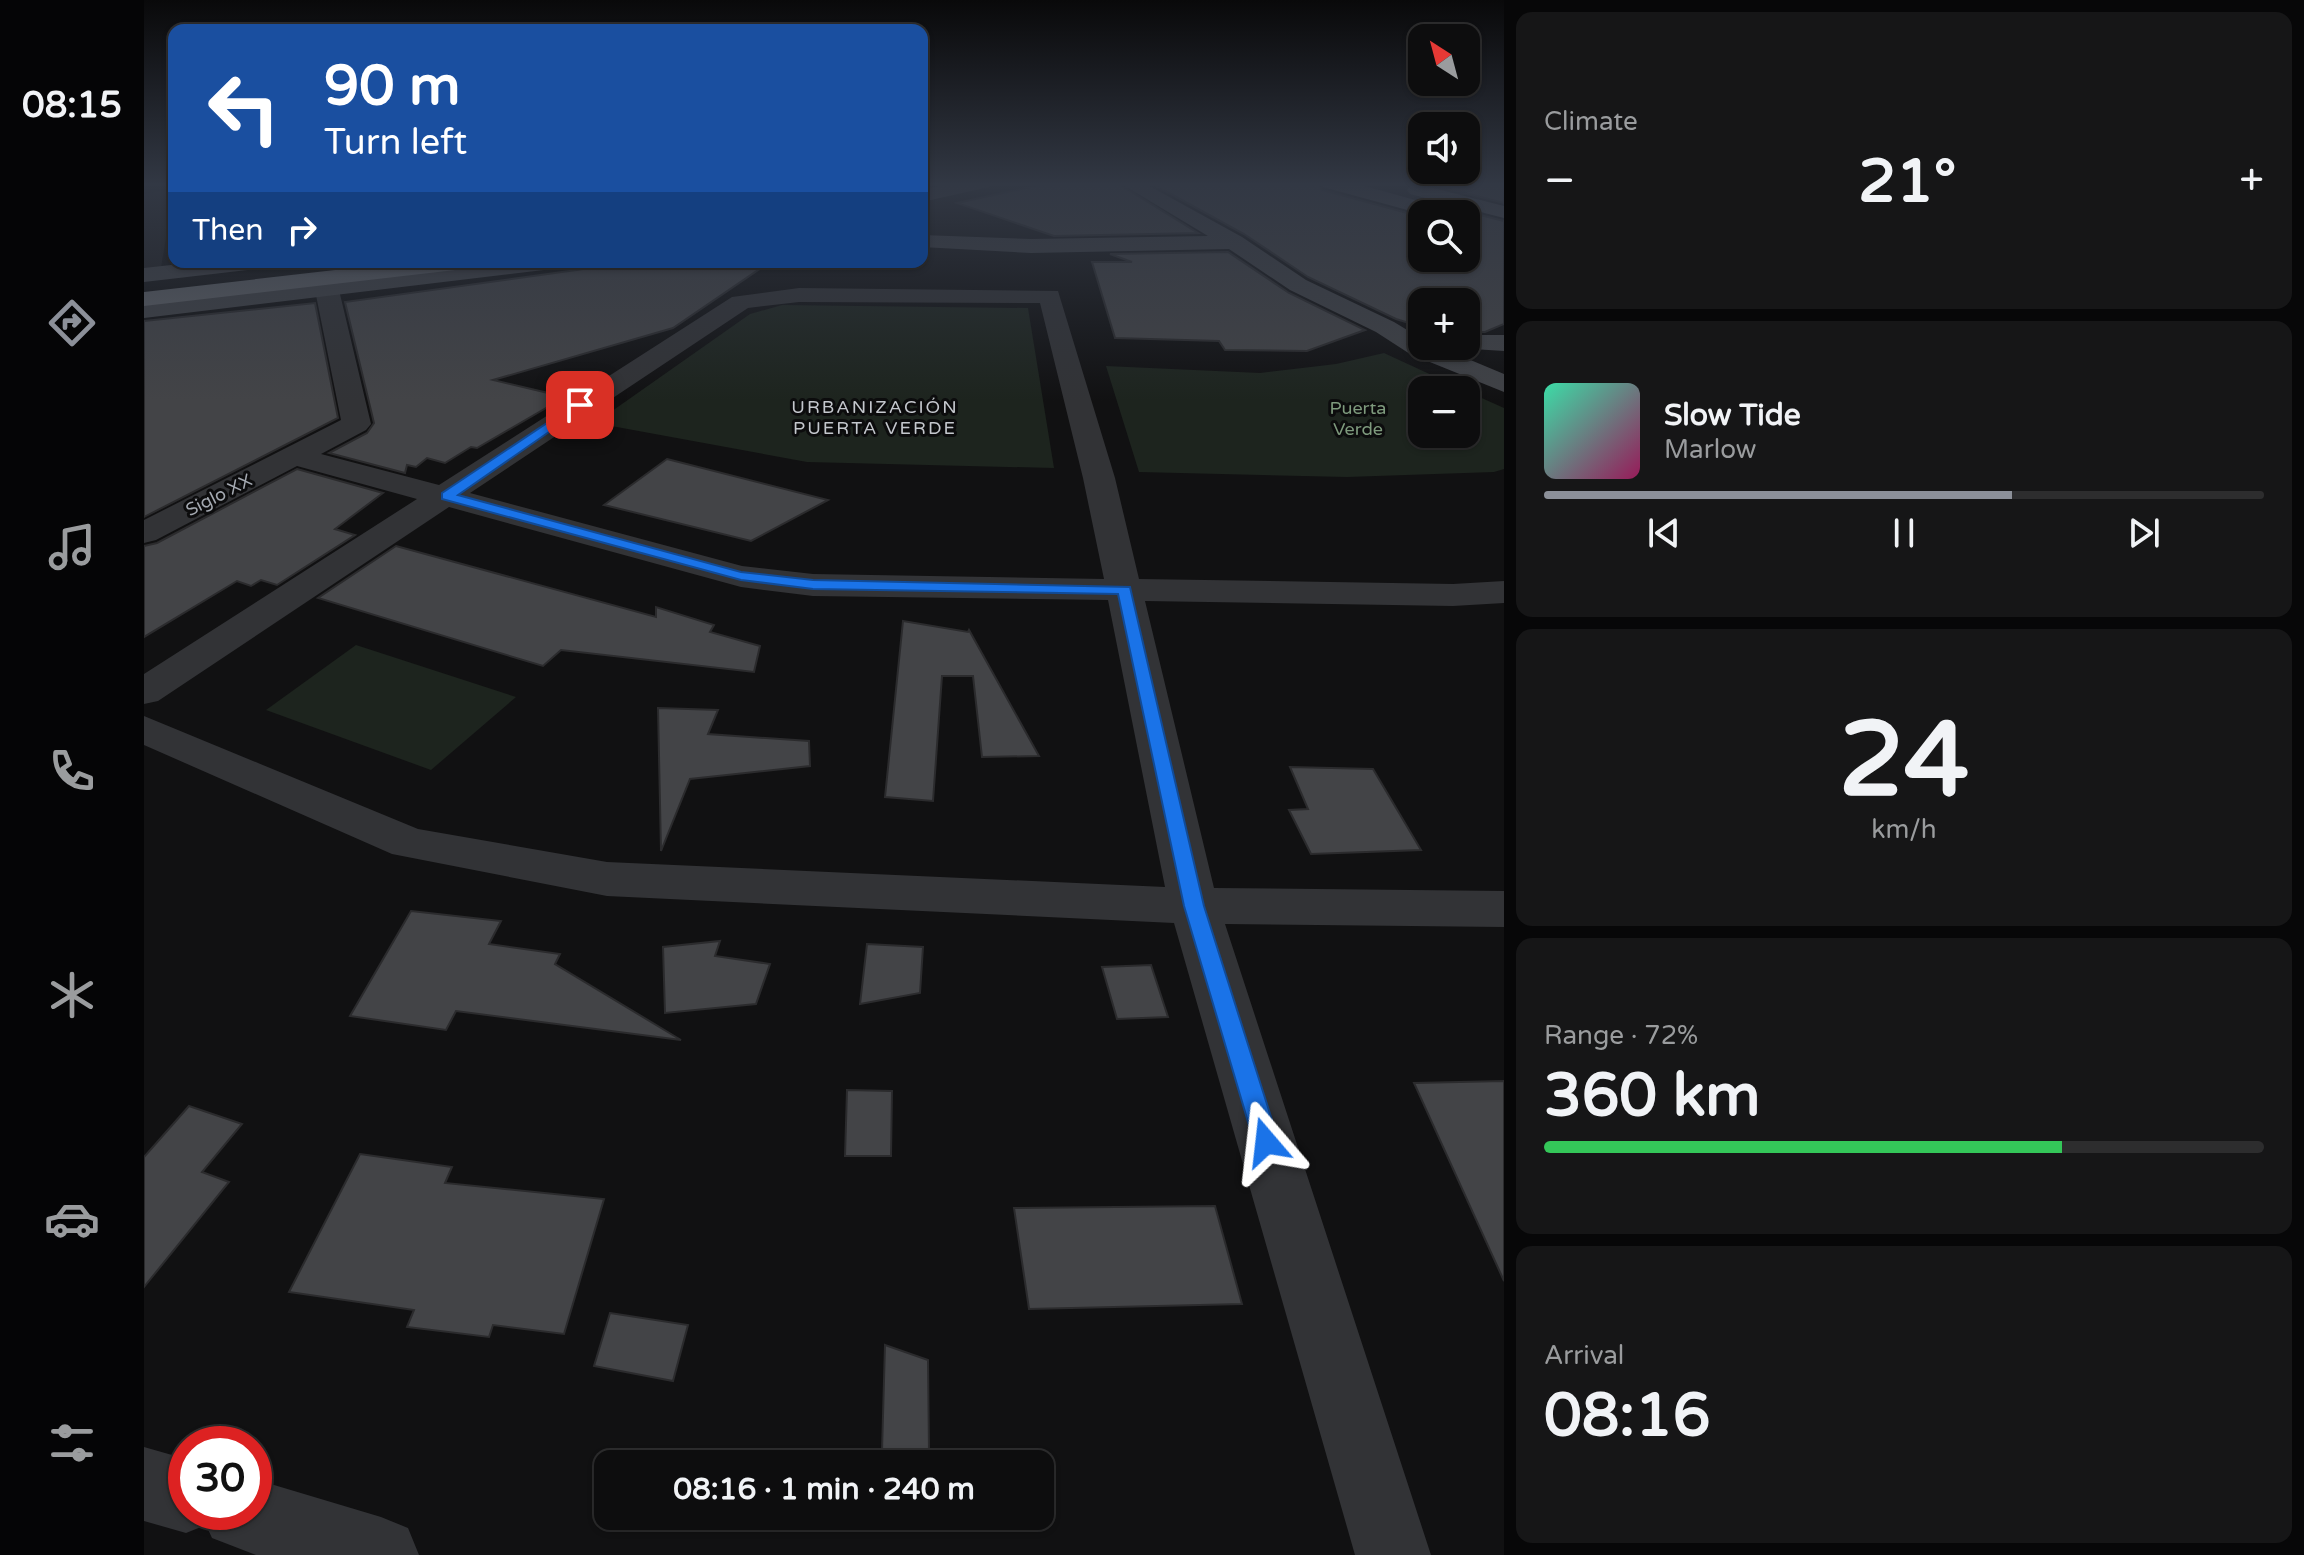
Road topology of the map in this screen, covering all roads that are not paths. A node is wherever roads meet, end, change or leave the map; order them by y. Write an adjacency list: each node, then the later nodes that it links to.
1 (1254, 256): 11 (main road)
2 (205, 268): 6 (main road)
3 (298, 268): 7 (highway)
4 (412, 268): 9 (highway)
5 (504, 268): 8 (main road)
6 (144, 275)
7 (144, 285)
8 (327, 290): 10 (main road); 16 (street, Siglo XX)
9 (144, 299)
10 (144, 311)
11 (1385, 327): 12 (main road); 15 (main road)
12 (1408, 333)
13 (1480, 343): 14 (main road)
14 (1504, 343)
15 (1504, 384)
16 (294, 456): 17 (street); 18 (street, Siglo XX)
17 (447, 496): 19 (street); 19 (street); 21 (street)
18 (144, 533)
19 (1124, 590): 20 (street); 23 (street)
20 (1504, 592)
21 (144, 692)
22 (144, 729): 23 (street)
23 (1194, 906): 24 (street); 29 (street)
24 (1504, 909)
25 (144, 1484): 26 (street)
26 (168, 1491)
27 (272, 1522): 28 (street)
28 (381, 1555)
29 (1393, 1555)

